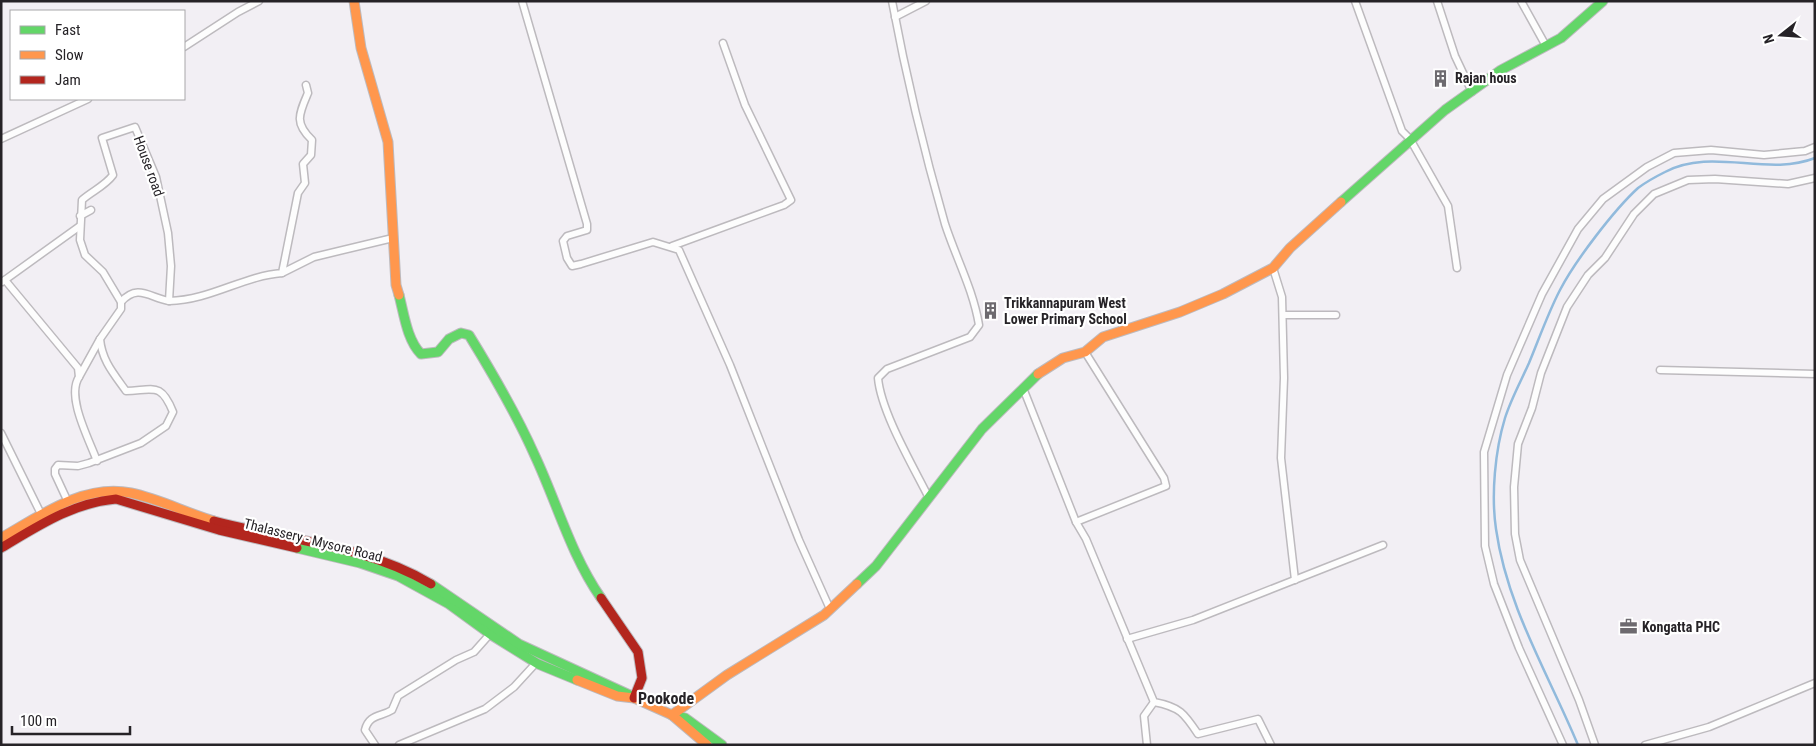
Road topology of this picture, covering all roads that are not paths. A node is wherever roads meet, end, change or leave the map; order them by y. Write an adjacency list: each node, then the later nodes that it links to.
1 (259, 1): 12 (street)
2 (354, 1): 24 (main road)
3 (522, 1): 25 (street)
4 (892, 1): 10 (street)
5 (926, 1): 10 (street)
6 (1355, 1): 18 (street)
7 (1437, 1): 15 (street)
8 (1521, 1): 13 (street)
9 (1603, 1): 13 (main road)
10 (895, 16): 42 (street)
11 (723, 43): 25 (street)
12 (185, 46)
13 (1546, 46): 15 (main road)
14 (306, 85): 28 (street)
15 (1472, 92): 18 (main road)
16 (86, 100): 17 (street)
17 (1, 139)
18 (1410, 139): 26 (main road); 27 (street)
19 (1815, 148): 64 (street)
20 (1815, 178): 65 (street)
21 (90, 210): 22 (street)
22 (80, 216): 23 (street, House road); 30 (street, House road)
23 (80, 226): 29 (street); 31 (street, House road)
24 (393, 238): 28 (street); 55 (main road)
25 (672, 246): 50 (street)
26 (1274, 268): 32 (street); 35 (main road)
27 (1457, 268)
28 (282, 273): 30 (street)
29 (3, 281): 38 (street)
30 (169, 301): 31 (street)
31 (121, 302): 34 (street)
32 (1283, 315): 33 (street); 49 (street)
33 (1336, 315)
34 (100, 339): 38 (street); 41 (street)
35 (1085, 352): 39 (main road); 45 (street)
36 (1660, 370): 37 (street)
37 (1815, 374)
38 (79, 377): 41 (street)
39 (1023, 388): 42 (main road); 45 (street)
40 (1, 433): 44 (street)
41 (97, 461): 43 (street)
42 (929, 498): 50 (main road)
43 (68, 502): 44 (main road); 55 (main road)
44 (42, 516): 46 (main road)
45 (1076, 522): 52 (street)
46 (1, 538)
47 (1383, 544): 49 (street)
48 (1, 548): 51 (main road, Thalassery - Mysore Road)
49 (1295, 580): 52 (street)
50 (830, 609): 57 (main road)
51 (490, 634): 53 (main road, Thalassery - Mysore Road); 58 (street)
52 (1127, 639): 56 (street)
53 (536, 663): 55 (main road, Thalassery - Mysore Road); 59 (street)
54 (1815, 683): 66 (street)
55 (634, 698): 57 (main road, Thalassery - Mysore Road)
56 (1154, 702): 62 (street); 63 (street)
57 (672, 715): 60 (main road, Thalassery - Mysore Road); 61 (main road)
58 (375, 745)
59 (399, 745)
60 (707, 745)
61 (722, 745)
62 (1147, 745)
63 (1271, 745)
64 (1563, 745)
65 (1594, 745)
66 (1645, 745)

